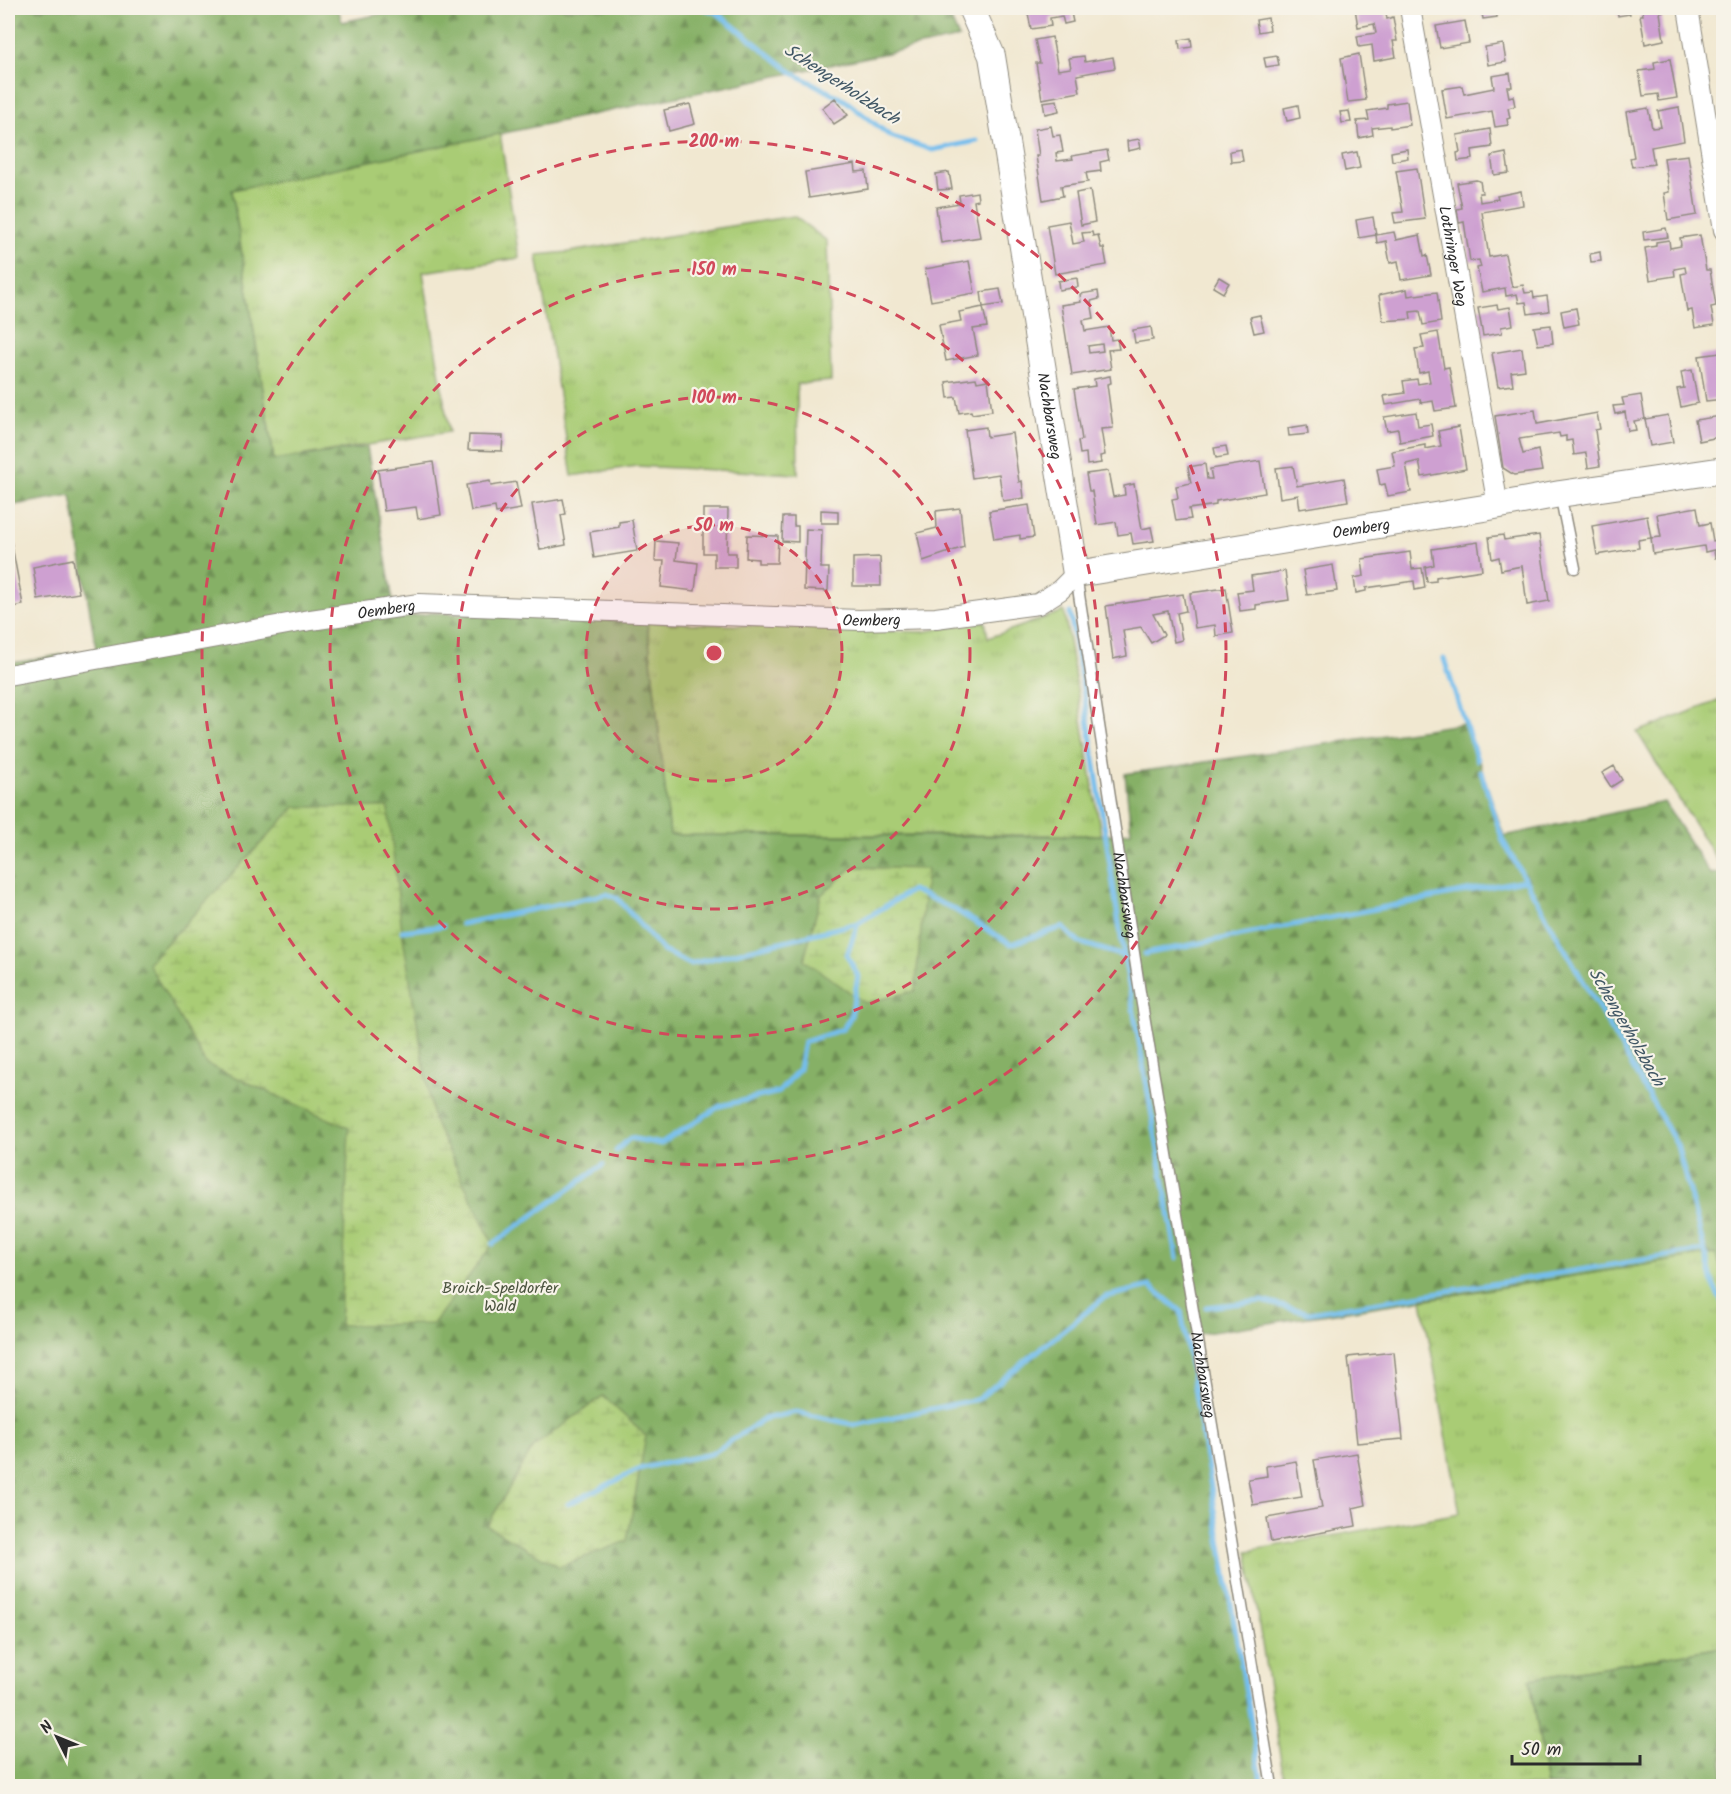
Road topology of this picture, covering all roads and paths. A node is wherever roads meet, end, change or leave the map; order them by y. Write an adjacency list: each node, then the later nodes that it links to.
1 (971, 8): 9 (street, Nachbarsweg)
2 (1410, 8): 7 (street, Lothringer Weg)
3 (1688, 8): 4 (street)
4 (1724, 230)
5 (1724, 470): 6 (street, Oemberg)
6 (1560, 494): 7 (street, Oemberg); 8 (lane)
7 (1498, 506): 9 (street, Oemberg)
8 (1575, 568)
9 (1076, 574): 10 (street, Oemberg); 11 (lane, Nachbarsweg)
10 (8, 675)
11 (1272, 1786)

